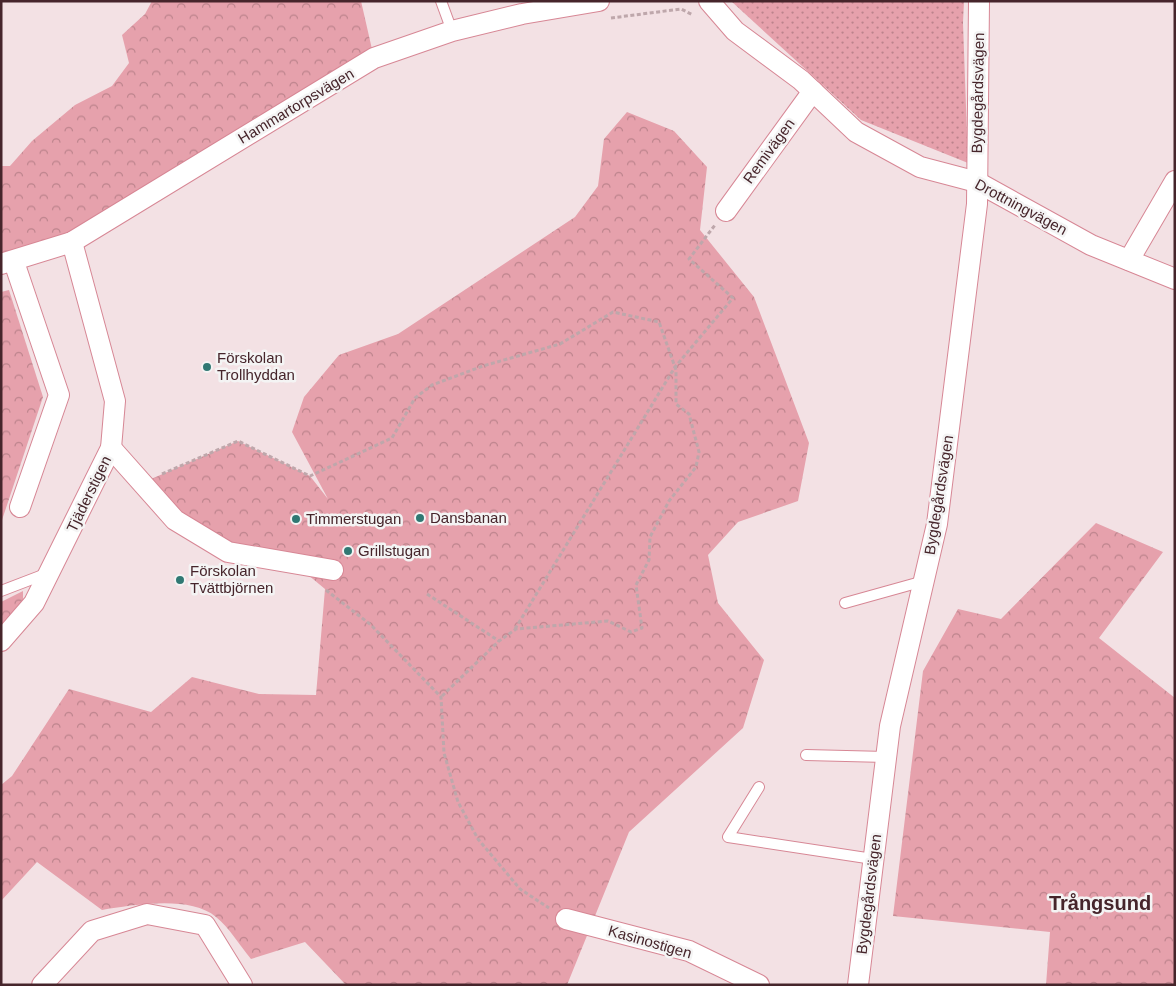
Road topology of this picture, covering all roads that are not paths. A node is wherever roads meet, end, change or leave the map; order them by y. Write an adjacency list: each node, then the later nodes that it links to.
1 (441, 1): 5 (lane)
2 (599, 1): 5 (street, Hammartorpsvägen)
3 (979, 1): 8 (street, Bygdegårdsvägen)
4 (714, 7): 6 (street, Drottningvägen)
5 (452, 31): 10 (street, Hammartorpsvägen)
6 (813, 91): 8 (street, Drottningvägen); 9 (street, Remivägen)
7 (1175, 181): 11 (street)
8 (977, 182): 11 (street, Drottningvägen); 18 (street, Bygdegårdsvägen)
9 (726, 211)
10 (72, 242): 12 (street, Hammartorpsvägen); 14 (street, Tjäderstigen)
11 (1129, 260): 13 (street, Drottningvägen)
12 (7, 263): 15 (street, Hammartorpsvägen)
13 (1175, 279)
14 (111, 448): 16 (street); 17 (street, Tjäderstigen)
15 (20, 507)
16 (333, 570)
17 (51, 572): 19 (lane); 21 (street, Tjäderstigen)
18 (924, 581): 20 (lane); 23 (street, Bygdegårdsvägen)
19 (1, 591)
20 (845, 603)
21 (1, 641)
22 (806, 755): 23 (lane)
23 (886, 757): 25 (street, Bygdegårdsvägen)
24 (759, 787): 25 (lane)
25 (873, 859): 30 (street, Bygdegårdsvägen)
26 (566, 919): 29 (street, Kasinostigen)
27 (42, 985): 28 (street)
28 (242, 985)
29 (759, 985)
30 (858, 985)

